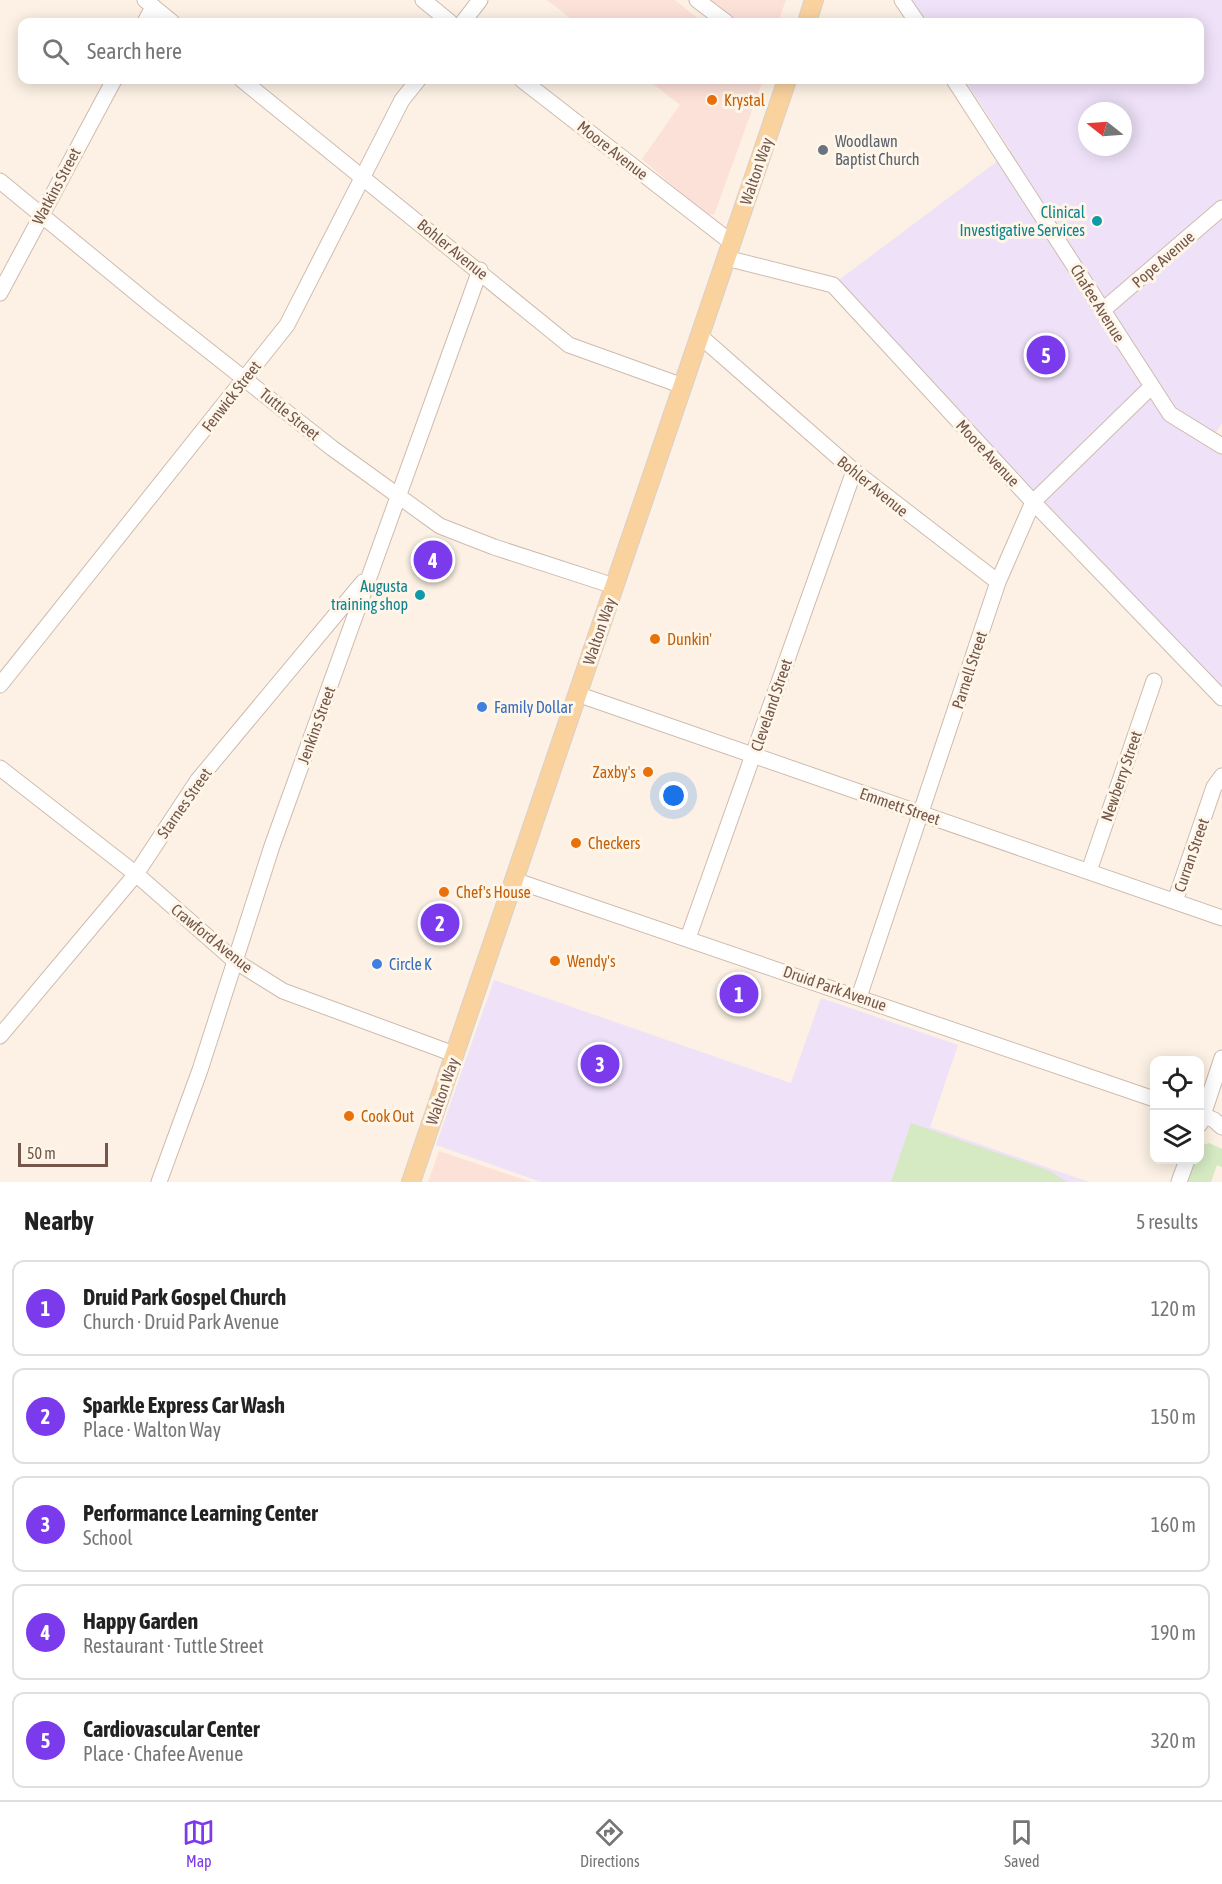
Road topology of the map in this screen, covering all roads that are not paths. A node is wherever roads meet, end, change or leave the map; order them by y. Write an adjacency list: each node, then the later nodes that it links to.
1 (423, 0): 8 (street)
2 (480, 0): 9 (street)
3 (697, 0): 10 (street)
4 (814, 0): 11 (main road)
5 (902, 0): 12 (street)
6 (149, 4): 7 (street)
7 (167, 18)
8 (445, 18)
9 (466, 18)
10 (721, 18)
11 (808, 18)
12 (914, 18)
13 (112, 84): 22 (street, Watkins Street)
14 (247, 84): 19 (street, Bohler Avenue)
15 (415, 84): 19 (street, Fenwick Street)
16 (527, 84): 23 (street, Moore Avenue)
17 (786, 84): 23 (main road, Walton Way)
18 (957, 84): 26 (street, Chafee Avenue)
19 (362, 177): 24 (street, Bohler Avenue); 28 (street, Fenwick Street)
20 (0, 181): 22 (street, Tuttle Street)
21 (1222, 208): 26 (street, Pope Avenue)
22 (41, 213): 25 (street, Watkins Street); 28 (street, Tuttle Street)
23 (729, 250): 27 (main road, Walton Way); 34 (street, Moore Avenue)
24 (480, 270): 29 (street, Bohler Avenue); 33 (street, Jenkins Street)
25 (0, 293)
26 (1103, 310): 30 (street, Chafee Avenue)
27 (700, 336): 29 (main road, Walton Way); 32 (street, Bohler Avenue)
28 (246, 378): 33 (street, Tuttle Street); 39 (street, Fenwick Street)
29 (682, 386): 37 (main road, Walton Way)
30 (1151, 387): 31 (street, Chafee Avenue); 34 (street, Parnell Street)
31 (1222, 446)
32 (854, 471): 36 (street, Bohler Avenue); 42 (street, Cleveland Street)
33 (397, 497): 35 (street, Jenkins Street); 37 (street, Tuttle Street)
34 (1033, 502): 36 (street, Parnell Street); 41 (street, Moore Avenue)
35 (370, 573): 47 (street, Starnes Street); 52 (street, Jenkins Street)
36 (998, 582): 45 (street, Parnell Street)
37 (614, 586): 40 (main road, Walton Way)
38 (1154, 681): 46 (street, Newberry Street)
39 (0, 685)
40 (577, 694): 42 (street, Emmett Street); 48 (main road, Walton Way)
41 (1222, 698)
42 (753, 755): 45 (street, Emmett Street); 51 (street, Cleveland Street)
43 (0, 768): 47 (street, Crawford Avenue)
44 (1222, 776): 49 (street, Curran Street)
45 (921, 813): 46 (street, Emmett Street); 53 (street, Parnell Street)
46 (1089, 872): 49 (street, Emmett Street)
47 (136, 874): 52 (street, Crawford Avenue); 54 (street, Starnes Street)
48 (514, 880): 51 (street, Druid Park Avenue); 55 (main road, Walton Way)
49 (1175, 901): 50 (street, Emmett Street)
50 (1222, 918)
51 (688, 938): 53 (street, Druid Park Avenue)
52 (235, 961): 55 (street, Crawford Avenue); 60 (street, Jenkins Street)
53 (859, 997): 57 (street, Druid Park Avenue)
54 (0, 1036)
55 (454, 1054): 61 (main road, Walton Way)
56 (1222, 1058): 58 (street)
57 (1150, 1097)
58 (1210, 1120)
59 (1186, 1164): 62 (street)
60 (159, 1182)
61 (411, 1182)
62 (1179, 1182)

